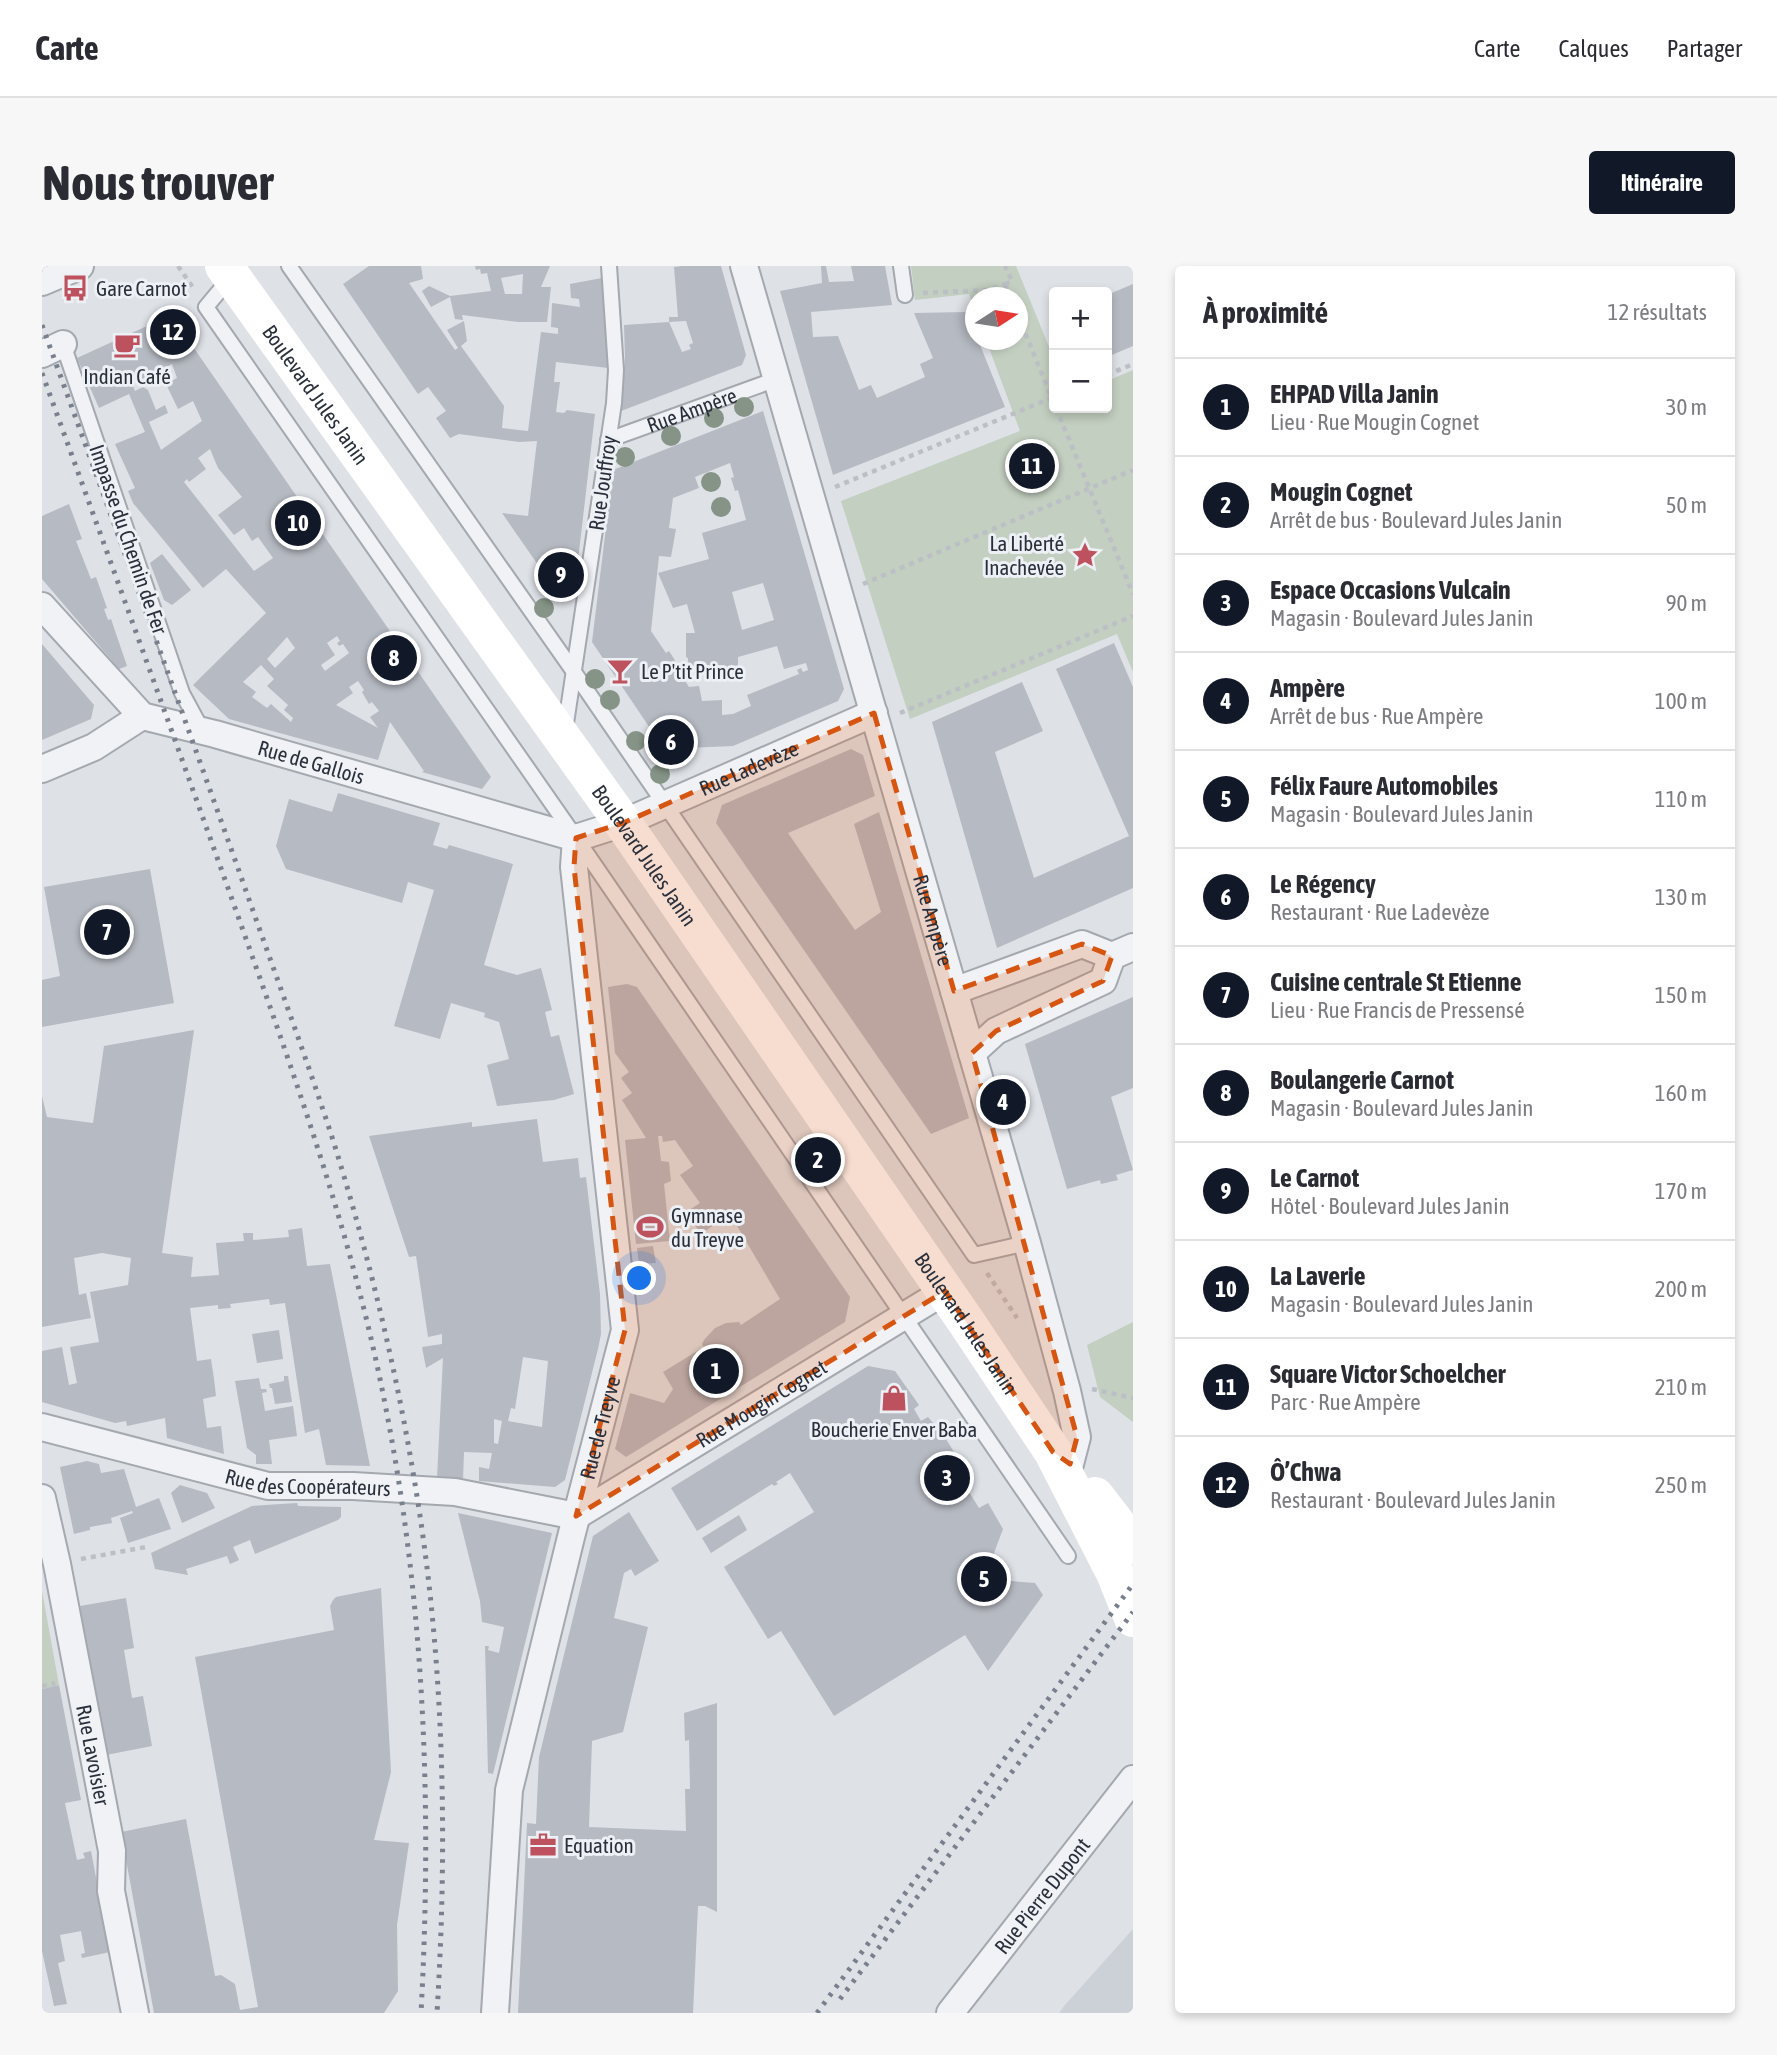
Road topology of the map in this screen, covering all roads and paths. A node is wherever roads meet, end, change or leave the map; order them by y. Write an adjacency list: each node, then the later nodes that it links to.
1 (80, 266): 8 (street)
2 (289, 266): 28 (lane)
3 (609, 266): 20 (lane, Rue Jouffroy)
4 (744, 266): 16 (street, Rue Ampère)
5 (901, 266): 11 (lane)
6 (1005, 266): 9 (path)
7 (230, 270): 32 (main road, Boulevard Jules Janin); 36 (lane)
8 (42, 282)
9 (1005, 284): 10 (path); 11 (path)
10 (1006, 287)
11 (905, 295)
12 (1028, 340): 17 (path)
13 (52, 349): 31 (lane, Impasse du Chemin de Fer)
14 (1133, 364): 15 (path)
15 (1112, 373)
16 (777, 379): 20 (lane, Rue Ampère); 23 (street, Rue Ampère)
17 (1049, 388)
18 (1049, 399): 23 (path)
19 (1058, 413): 22 (path)
20 (608, 440): 28 (lane, Rue Jouffroy)
21 (1133, 470): 22 (path)
22 (1090, 488): 24 (path); 25 (path)
23 (811, 497): 25 (street, Rue Ampère)
24 (1133, 594)
25 (839, 595): 30 (street, Rue Ampère)
26 (42, 606): 29 (street)
27 (1133, 615): 30 (path)
28 (574, 672): 32 (lane, Rue Jouffroy); 34 (lane)
29 (142, 716): 31 (street, Rue de Gallois); 33 (street)
30 (875, 718): 34 (street, Rue Ladevèze); 38 (street, Rue Ampère)
31 (203, 731): 36 (street, Rue de Gallois)
32 (564, 740): 35 (main road, Boulevard Jules Janin)
33 (42, 769)
34 (666, 804): 35 (street, Rue Ladevèze); 40 (lane)
35 (623, 823): 36 (street); 41 (main road, Boulevard Jules Janin)
36 (576, 838): 42 (lane); 48 (street, Rue de Treyve)
37 (1123, 951): 38 (street); 39 (street)
38 (954, 991): 39 (street, Rue Ampère)
39 (972, 1053): 40 (street, Rue Ampère)
40 (1027, 1243): 43 (street, Rue Ampère)
41 (945, 1291): 42 (street, Rue Mougin Cognet); 46 (main road, Boulevard Jules Janin)
42 (904, 1316): 48 (street, Rue Mougin Cognet); 50 (lane)
43 (1068, 1391): 44 (path); 46 (street, Rue Ampère)
44 (1133, 1398)
45 (42, 1427): 48 (street, Rue des Coopérateurs)
46 (1062, 1458): 52 (main road, Boulevard Jules Janin)
47 (42, 1498): 57 (street, Rue Lavoisier)
48 (576, 1516): 58 (street, Rue de Treyve)
49 (146, 1547): 51 (path)
50 (1068, 1556)
51 (72, 1561)
52 (1127, 1571): 53 (main road, Boulevard Jules Janin)
53 (1133, 1618)
54 (53, 1683): 55 (path)
55 (42, 1686)
56 (1133, 1779): 59 (street, Rue Pierre Dupont)
57 (135, 2013)
58 (495, 2013)
59 (950, 2013)

